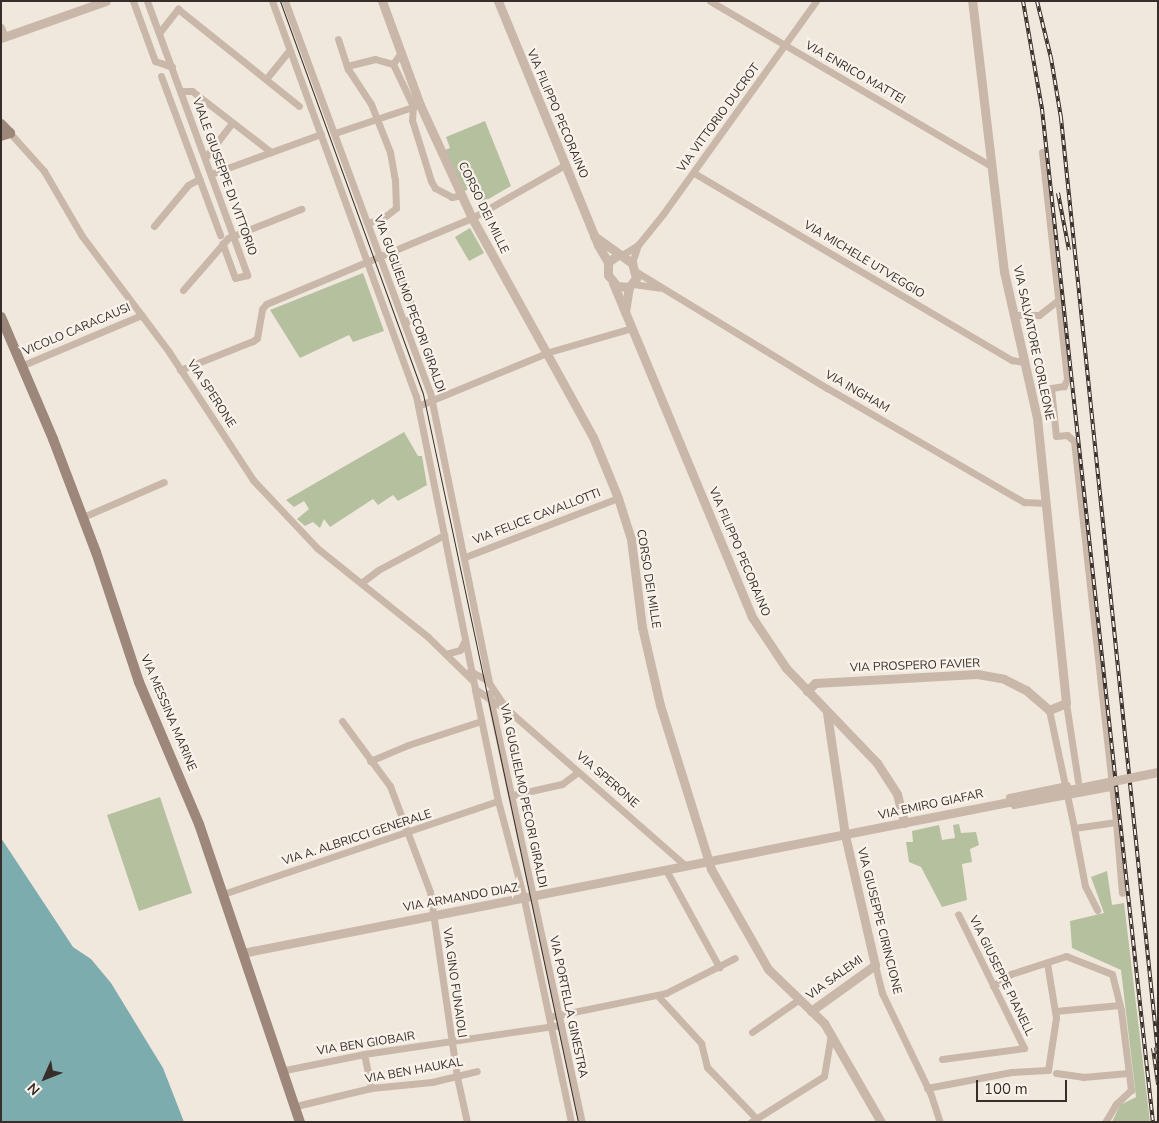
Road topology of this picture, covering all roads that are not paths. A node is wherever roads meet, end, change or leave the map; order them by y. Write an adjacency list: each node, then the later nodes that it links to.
1 (106, 1): 13 (street)
2 (133, 1): 20 (street)
3 (147, 1): 12 (street, VIALE GIUSEPPE DI VITTORIO)
4 (272, 1): 16 (street, VIA GUGLIELMO PECORI GIRALDI)
5 (285, 1): 30 (street, VIA GUGLIELMO PECORI GIRALDI)
6 (382, 1): 17 (street, CORSO DEI MILLE)
7 (498, 1): 37 (street, VIA FILIPPO PECORAINO)
8 (710, 1): 15 (street, VIA ENRICO MATTEI)
9 (816, 1): 15 (street, VIA VITTORIO DUCROT)
10 (972, 1): 38 (street, VIA SALVATORE CORLEONE)
11 (1, 27): 13 (street)
12 (159, 33): 20 (street, VIALE GIUSEPPE DI VITTORIO); 22 (street)
13 (3, 38)
14 (338, 39): 19 (street)
15 (785, 45): 38 (street, VIA ENRICO MATTEI); 39 (street, VIA VITTORIO DUCROT)
16 (289, 51): 22 (street); 32 (street, VIA GUGLIELMO PECORI GIRALDI)
17 (400, 54): 18 (street); 25 (street, CORSO DEI MILLE)
18 (393, 64): 19 (street); 25 (street)
19 (347, 66): 26 (street)
20 (172, 67): 23 (street, VIALE GIUSEPPE DI VITTORIO)
21 (161, 76): 33 (street, VIALE GIUSEPPE DI VITTORIO)
22 (266, 79): 24 (street)
23 (181, 91): 27 (street); 29 (street, VIALE GIUSEPPE DI VITTORIO)
24 (299, 106)
25 (417, 106): 26 (street); 42 (street, CORSO DEI MILLE); 42 (street)
26 (376, 117): 30 (street); 47 (street)
27 (232, 123): 34 (street); 36 (street)
28 (1, 124): 31 (main road, VIA SPERONE)
29 (196, 132): 33 (street); 36 (street, VIALE GIUSEPPE DI VITTORIO)
30 (335, 133): 47 (street, VIA GUGLIELMO PECORI GIRALDI)
31 (5, 134): 65 (street, VIA SPERONE)
32 (321, 134): 34 (street); 56 (street, VIA GUGLIELMO PECORI GIRALDI)
33 (184, 136): 41 (street, VIALE GIUSEPPE DI VITTORIO)
34 (271, 152): 40 (street)
35 (1042, 152): 63 (street)
36 (204, 158): 40 (street, VIALE GIUSEPPE DI VITTORIO)
37 (565, 165): 46 (street); 50 (street, VIA FILIPPO PECORAINO)
38 (989, 165): 66 (street, VIA SALVATORE CORLEONE)
39 (694, 173): 52 (street, VIA VITTORIO DUCROT); 71 (street, VIA MICHELE UTVEGGIO)
40 (211, 174): 44 (street, VIALE GIUSEPPE DI VITTORIO)
41 (199, 178): 45 (street, VIALE GIUSEPPE DI VITTORIO); 48 (street)
42 (462, 195): 46 (street, CORSO DEI MILLE)
43 (301, 209): 49 (street)
44 (226, 214): 45 (street); 49 (street, VIALE GIUSEPPE DI VITTORIO)
45 (214, 218): 51 (street, VIALE GIUSEPPE DI VITTORIO)
46 (472, 218): 53 (street); 70 (street, CORSO DEI MILLE)
47 (368, 222): 55 (street, VIA GUGLIELMO PECORI GIRALDI)
48 (154, 226)
49 (234, 235): 51 (street); 51 (street, VIALE GIUSEPPE DI VITTORIO)
50 (594, 236): 54 (street, VIA FILIPPO PECORAINO); 57 (street, VIA FILIPPO PECORAINO)
51 (221, 239): 62 (street)
52 (638, 245): 54 (street); 58 (street)
53 (394, 252): 55 (street); 68 (street)
54 (620, 255): 57 (street); 58 (street, VIA FILIPPO PECORAINO)
55 (380, 258): 56 (street); 68 (street, VIA GUGLIELMO PECORI GIRALDI)
56 (366, 262): 73 (street); 75 (street, VIA GUGLIELMO PECORI GIRALDI)
57 (608, 262): 59 (street, VIA FILIPPO PECORAINO)
58 (634, 267): 60 (street); 61 (street, VIA INGHAM)
59 (613, 282): 60 (street); 64 (street, VIA FILIPPO PECORAINO)
60 (631, 285): 61 (street); 64 (street)
61 (662, 289): 78 (street, VIA INGHAM)
62 (183, 290)
63 (1058, 300): 66 (street); 105 (street)
64 (625, 312): 69 (street, VIA FILIPPO PECORAINO)
65 (142, 315): 72 (street, VICOLO CARACAUSI); 73 (street, VIA SPERONE)
66 (1013, 315): 71 (street, VIA SALVATORE CORLEONE)
67 (1, 317): 72 (main road, VIA MESSINA MARINE)
68 (406, 323): 74 (street, VIA GUGLIELMO PECORI GIRALDI)
69 (632, 328): 70 (street); 88 (street, VIA FILIPPO PECORAINO)
70 (549, 352): 74 (street); 77 (street, CORSO DEI MILLE)
71 (1023, 362): 78 (street, VIA SALVATORE CORLEONE)
72 (21, 366): 79 (main road, VIA MESSINA MARINE)
73 (180, 370): 82 (street, VIA SPERONE)
74 (432, 401): 75 (street); 81 (street, VIA GUGLIELMO PECORI GIRALDI)
75 (418, 406): 80 (street, VIA GUGLIELMO PECORI GIRALDI)
76 (164, 482): 79 (street)
77 (618, 498): 81 (street, VIA FELICE CAVALLOTTI); 116 (street, CORSO DEI MILLE)
78 (1045, 503): 90 (street, VIA SALVATORE CORLEONE)
79 (83, 517): 120 (main road, VIA MESSINA MARINE)
80 (444, 535): 82 (street); 83 (street, VIA GUGLIELMO PECORI GIRALDI)
81 (465, 557): 89 (street, VIA GUGLIELMO PECORI GIRALDI)
82 (360, 583): 84 (street, VIA SPERONE)
83 (465, 640): 85 (street); 86 (street, VIA GUGLIELMO PECORI GIRALDI)
84 (436, 645): 85 (street); 87 (street)
85 (449, 653): 86 (street)
86 (471, 672): 87 (street)
87 (475, 683): 89 (street); 89 (street); 97 (street, VIA GUGLIELMO PECORI GIRALDI)
88 (807, 691): 92 (street, VIA PROSPERO FAVIER); 93 (street, VIA FILIPPO PECORAINO)
89 (489, 692): 91 (street); 94 (street, VIA GUGLIELMO PECORI GIRALDI); 95 (street)
90 (1066, 703): 92 (street); 103 (street)
91 (502, 708): 94 (street); 95 (street)
92 (1049, 710): 104 (street)
93 (826, 712): 98 (street, VIA GIUSEPPE CIRINCIONE); 99 (street, VIA FILIPPO PECORAINO)
94 (493, 714): 106 (street, VIA GUGLIELMO PECORI GIRALDI)
95 (512, 714): 101 (street, VIA SPERONE)
96 (342, 721): 100 (street, VIA GINO FUNAIOLI)
97 (480, 721): 100 (street); 109 (street, VIA GUGLIELMO PECORI GIRALDI)
98 (829, 732): 99 (street); 115 (street, VIA GIUSEPPE CIRINCIONE)
99 (845, 732): 112 (street, VIA FILIPPO PECORAINO)
100 (370, 761): 114 (street, VIA GINO FUNAIOLI)
101 (578, 772): 106 (street); 117 (street, VIA SPERONE)
102 (1158, 772): 108 (street, VIA EMIRO GIAFAR, bridge)
103 (1078, 781)
104 (1067, 785): 107 (street); 108 (street)
105 (1110, 787): 107 (street); 111 (street)
106 (513, 795): 121 (street, VIA GUGLIELMO PECORI GIRALDI)
107 (1069, 795): 110 (street); 113 (street)
108 (1009, 799): 110 (street, VIA EMIRO GIAFAR)
109 (498, 801): 114 (street, VIA A. ALBRICCI GENERALE); 121 (street, VIA GUGLIELMO PECORI GIRALDI)
110 (960, 812): 112 (street, VIA EMIRO GIAFAR)
111 (1116, 822): 113 (street); 119 (street)
112 (904, 823): 115 (street, VIA EMIRO GIAFAR)
113 (1074, 828): 122 (street)
114 (410, 833): 120 (street, VIA A. ALBRICCI GENERALE); 124 (street, VIA GINO FUNAIOLI)
115 (845, 836): 116 (street, VIA EMIRO GIAFAR); 128 (street, VIA GIUSEPPE CIRINCIONE)
116 (708, 860): 117 (street, VIA EMIRO GIAFAR); 132 (street, CORSO DEI MILLE)
117 (684, 865): 118 (street, VIA ARMANDO DIAZ)
118 (666, 870): 121 (street, VIA ARMANDO DIAZ); 129 (street)
119 (1122, 893)
120 (223, 894): 125 (main road, VIA MESSINA MARINE)
121 (529, 898): 124 (street, VIA ARMANDO DIAZ); 136 (street, VIA PORTELLA GINESTRA); 137 (street, VIA PORTELLA GINESTRA)
122 (1097, 910)
123 (958, 914): 130 (street, VIA GIUSEPPE PIANELL)
124 (433, 916): 125 (street, VIA ARMANDO DIAZ); 142 (street, VIA GINO FUNAIOLI)
125 (242, 953): 145 (main road, VIA MESSINA MARINE)
126 (735, 958): 129 (street)
127 (1047, 963): 130 (street); 133 (street); 135 (street)
128 (875, 965): 134 (street, VIA SALEMI); 151 (street, VIA GIUSEPPE CIRINCIONE)
129 (719, 967): 131 (street)
130 (993, 986): 144 (street, VIA GIUSEPPE PIANELL)
131 (658, 996): 136 (street); 153 (street)
132 (798, 1000): 134 (street, CORSO DEI MILLE); 140 (street)
133 (1120, 1005): 135 (street); 148 (street)
134 (811, 1011): 141 (street, CORSO DEI MILLE)
135 (1055, 1012): 151 (street)
136 (559, 1015): 137 (street); 138 (street, VIA PORTELLA GINESTRA)
137 (549, 1017): 139 (street, VIA PORTELLA GINESTRA)
138 (561, 1025): 139 (street, VIA BEN GIOBAIR); 157 (street, VIA PORTELLA GINESTRA)
139 (551, 1027): 142 (street, VIA BEN GIOBAIR); 156 (street, VIA PORTELLA GINESTRA)
140 (752, 1032)
141 (831, 1034): 153 (street); 158 (street, CORSO DEI MILLE)
142 (452, 1043): 143 (street, VIA BEN GIOBAIR); 149 (street, VIA GINO FUNAIOLI)
143 (364, 1054): 145 (street, VIA BEN GIOBAIR); 150 (street)
144 (942, 1060)
145 (285, 1070): 152 (main road, VIA MESSINA MARINE)
146 (477, 1071): 149 (street, VIA BEN HAUKAL)
147 (1056, 1073): 148 (street)
148 (1128, 1073): 160 (street)
149 (457, 1077): 150 (street, VIA BEN HAUKAL); 155 (street, VIA GINO FUNAIOLI)
150 (371, 1088): 152 (street, VIA BEN HAUKAL)
151 (927, 1088): 159 (street, VIA GIUSEPPE CIRINCIONE)
152 (296, 1106): 154 (main road, VIA MESSINA MARINE)
153 (753, 1120)
154 (300, 1122)
155 (467, 1122)
156 (571, 1122)
157 (582, 1122)
158 (881, 1122)
159 (940, 1122)
160 (1105, 1122)

